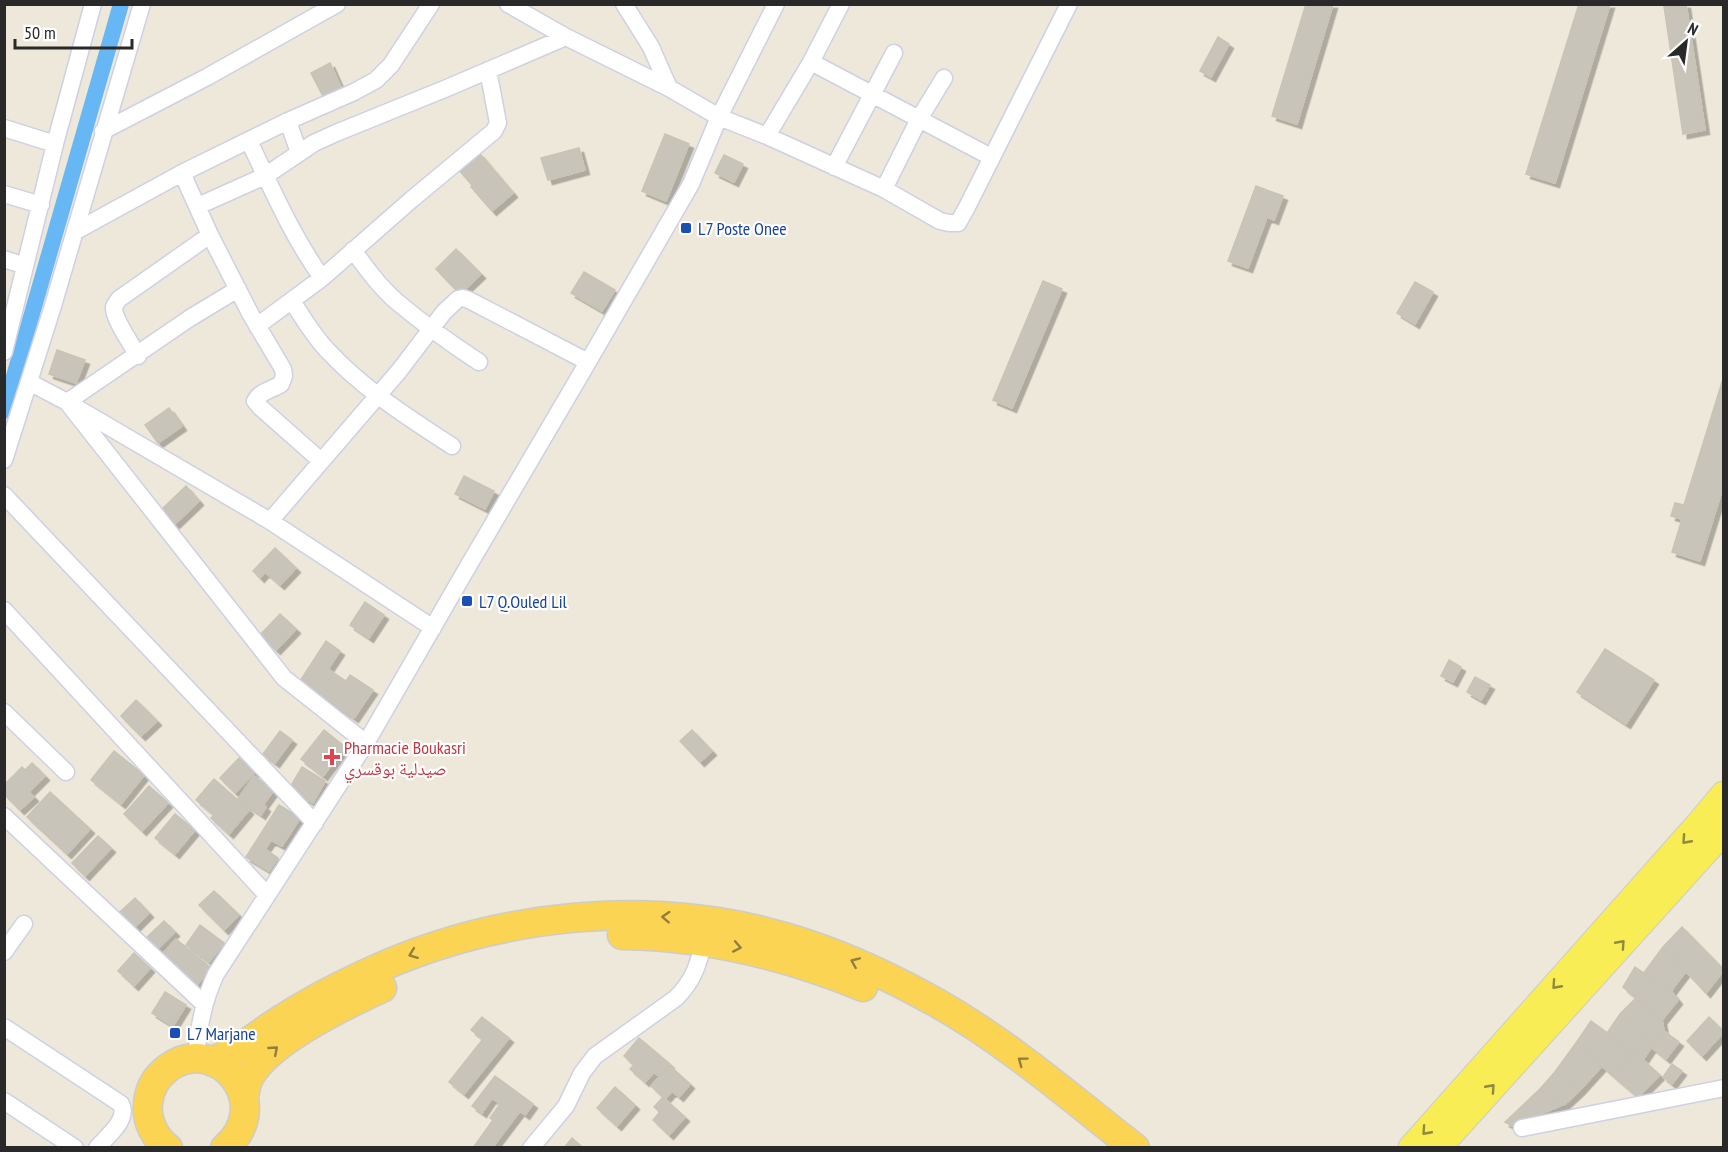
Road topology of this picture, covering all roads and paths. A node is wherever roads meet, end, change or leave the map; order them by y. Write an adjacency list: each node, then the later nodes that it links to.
1 (93, 4): 24 (street)
2 (142, 4): 21 (street)
3 (337, 4): 21 (street)
4 (431, 4): 19 (street)
5 (508, 4): 10 (street)
6 (624, 4): 15 (street)
7 (776, 4): 17 (street)
8 (840, 4): 12 (street)
9 (1069, 4): 26 (street)
10 (566, 37): 13 (street); 15 (street)
11 (894, 53): 16 (street)
12 (811, 62): 16 (street); 22 (street)
13 (488, 70): 25 (street); 36 (street)
14 (944, 78): 18 (street)
15 (669, 88): 17 (street)
16 (872, 94): 18 (street); 27 (street)
17 (719, 117): 22 (street); 48 (street)
18 (919, 119): 26 (street); 30 (street)
19 (288, 121): 23 (street); 25 (street)
20 (4, 128): 24 (street)
21 (104, 131): 34 (street)
22 (767, 136): 27 (street)
23 (249, 141): 28 (street); 29 (street)
24 (55, 144): 32 (street)
25 (299, 153): 29 (street)
26 (991, 157): 30 (street)
27 (834, 167): 30 (street)
28 (182, 173): 33 (street); 34 (street)
29 (265, 176): 33 (street); 39 (street)
30 (884, 189)
31 (4, 194): 32 (street)
32 (41, 205): 38 (street)
33 (198, 206): 35 (street)
34 (76, 231): 49 (street)
35 (210, 235): 40 (street); 46 (street)
36 (353, 250): 39 (street); 44 (street)
37 (4, 259): 38 (street)
38 (25, 266): 42 (street)
39 (322, 278): 41 (street)
40 (238, 289): 43 (street); 46 (street)
41 (292, 301): 43 (street); 50 (street)
42 (9, 321): 45 (street)
43 (257, 326): 54 (street)
44 (431, 329): 47 (street); 48 (street); 50 (street)
45 (4, 352)
46 (138, 356): 51 (street)
47 (479, 362)
48 (588, 362): 58 (street)
49 (29, 382): 51 (street); 53 (street)
50 (378, 395): 52 (street); 54 (street)
51 (67, 402): 56 (street); 60 (street)
52 (452, 446)
53 (7, 448)
54 (321, 461): 56 (street)
55 (4, 495): 64 (street)
56 (270, 521): 58 (street)
57 (4, 610): 66 (street)
58 (433, 628): 60 (street)
59 (4, 712): 61 (street)
60 (366, 743): 64 (street)
61 (66, 772)
62 (1724, 795): 86 (main road, one-way to 86)
63 (4, 816): 70 (street)
64 (315, 823): 66 (street)
65 (1724, 831): 87 (main road, one-way to 65)
66 (267, 895): 70 (street)
67 (24, 924): 69 (street)
68 (704, 941): 74 (highway, one-way to 68); 83 (street); 84 (highway, one-way to 84)
69 (6, 948)
70 (204, 1004): 72 (street)
71 (4, 1026): 80 (street)
72 (204, 1060): 74 (highway); 76 (highway); 85 (highway, one-way to 72)
73 (1724, 1088): 77 (street)
74 (244, 1098): 78 (highway)
75 (4, 1101): 79 (street)
76 (148, 1119): 81 (highway); 82 (highway)
77 (1522, 1128)
78 (238, 1140)
79 (75, 1148)
80 (97, 1148)
81 (136, 1148)
82 (168, 1148)
83 (531, 1148)
84 (1110, 1148)
85 (1135, 1148)
86 (1412, 1148)
87 (1437, 1148)

